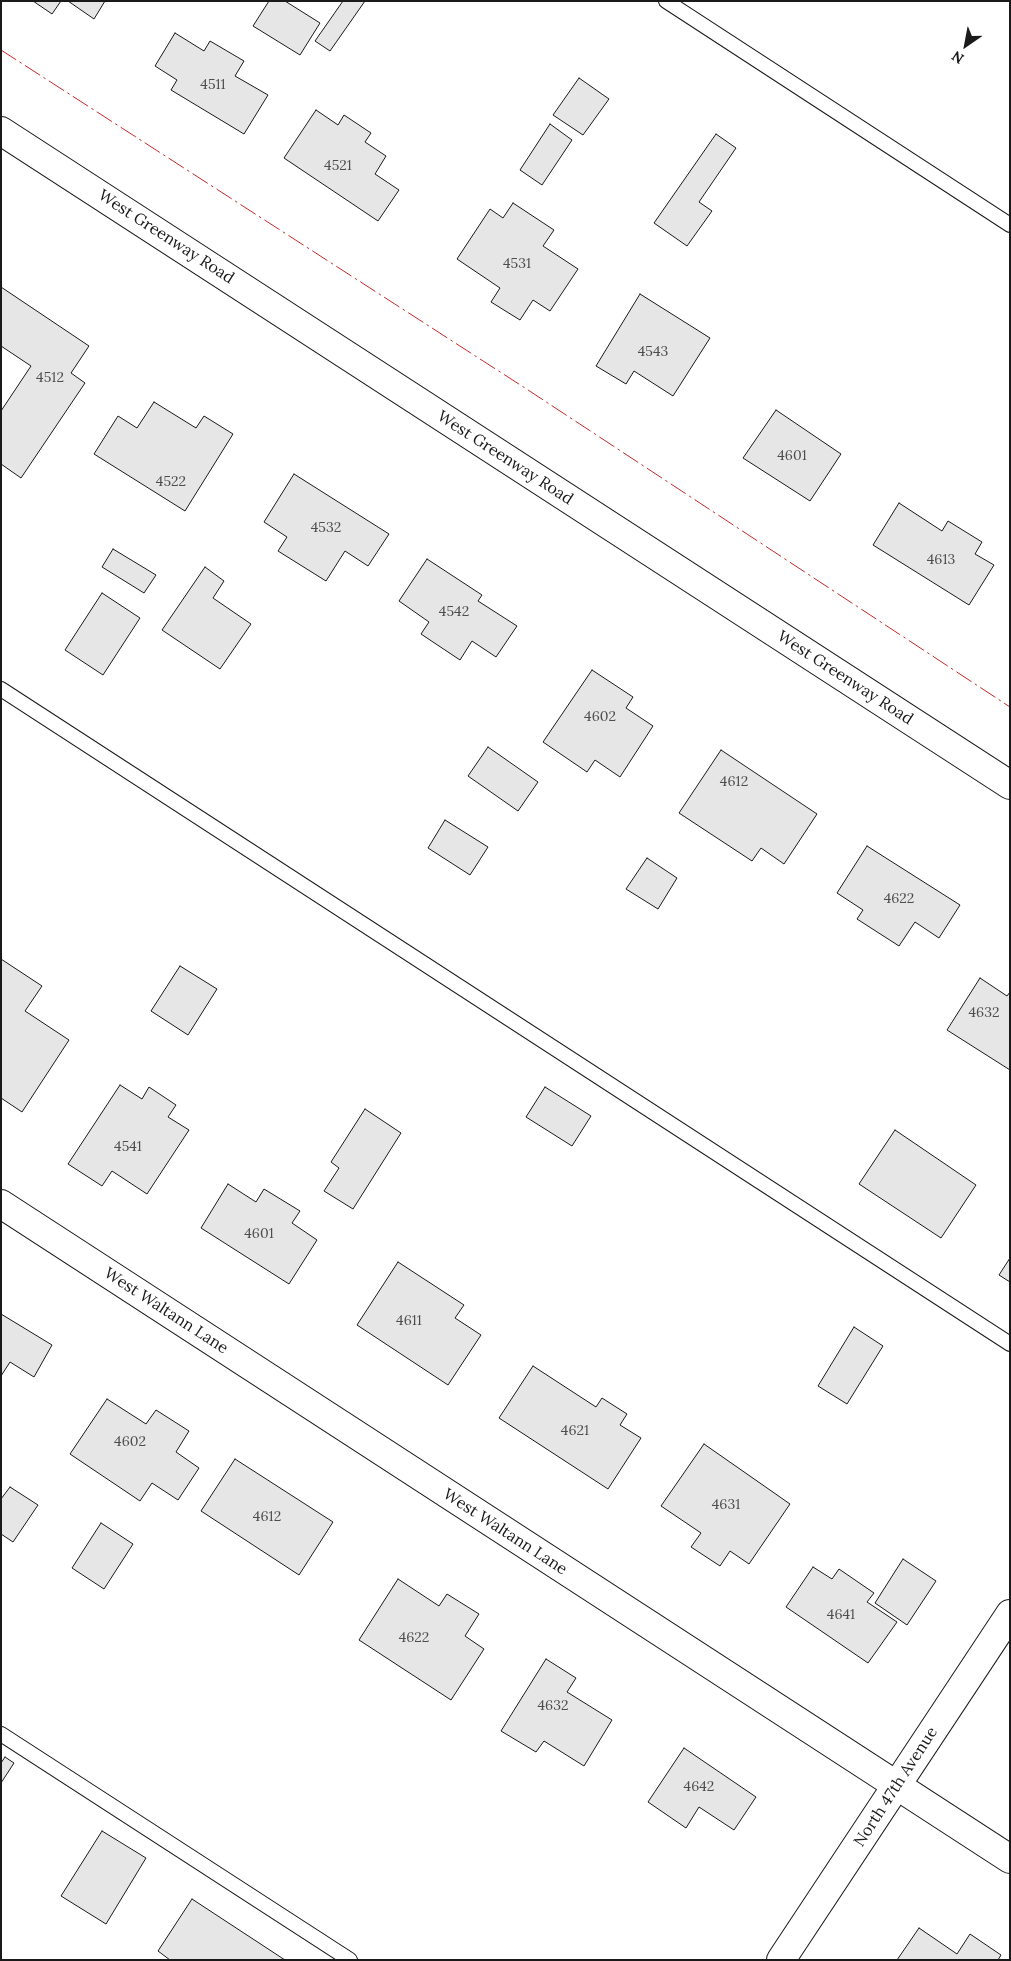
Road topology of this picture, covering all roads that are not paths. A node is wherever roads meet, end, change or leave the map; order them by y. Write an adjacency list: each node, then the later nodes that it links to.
1 (666, 1): 3 (lane)
2 (1, 131): 5 (street, West Greenway Road)
3 (1010, 224)
4 (1, 689): 7 (lane)
5 (1010, 784)
6 (1, 1204): 10 (street, West Waltann Lane)
7 (1010, 1344)
8 (1010, 1614): 10 (street, North 47th Avenue)
9 (1, 1734): 12 (lane)
10 (896, 1786): 11 (street, West Waltann Lane); 13 (street, North 47th Avenue)
11 (1010, 1860)
12 (350, 1960)
13 (781, 1960)

